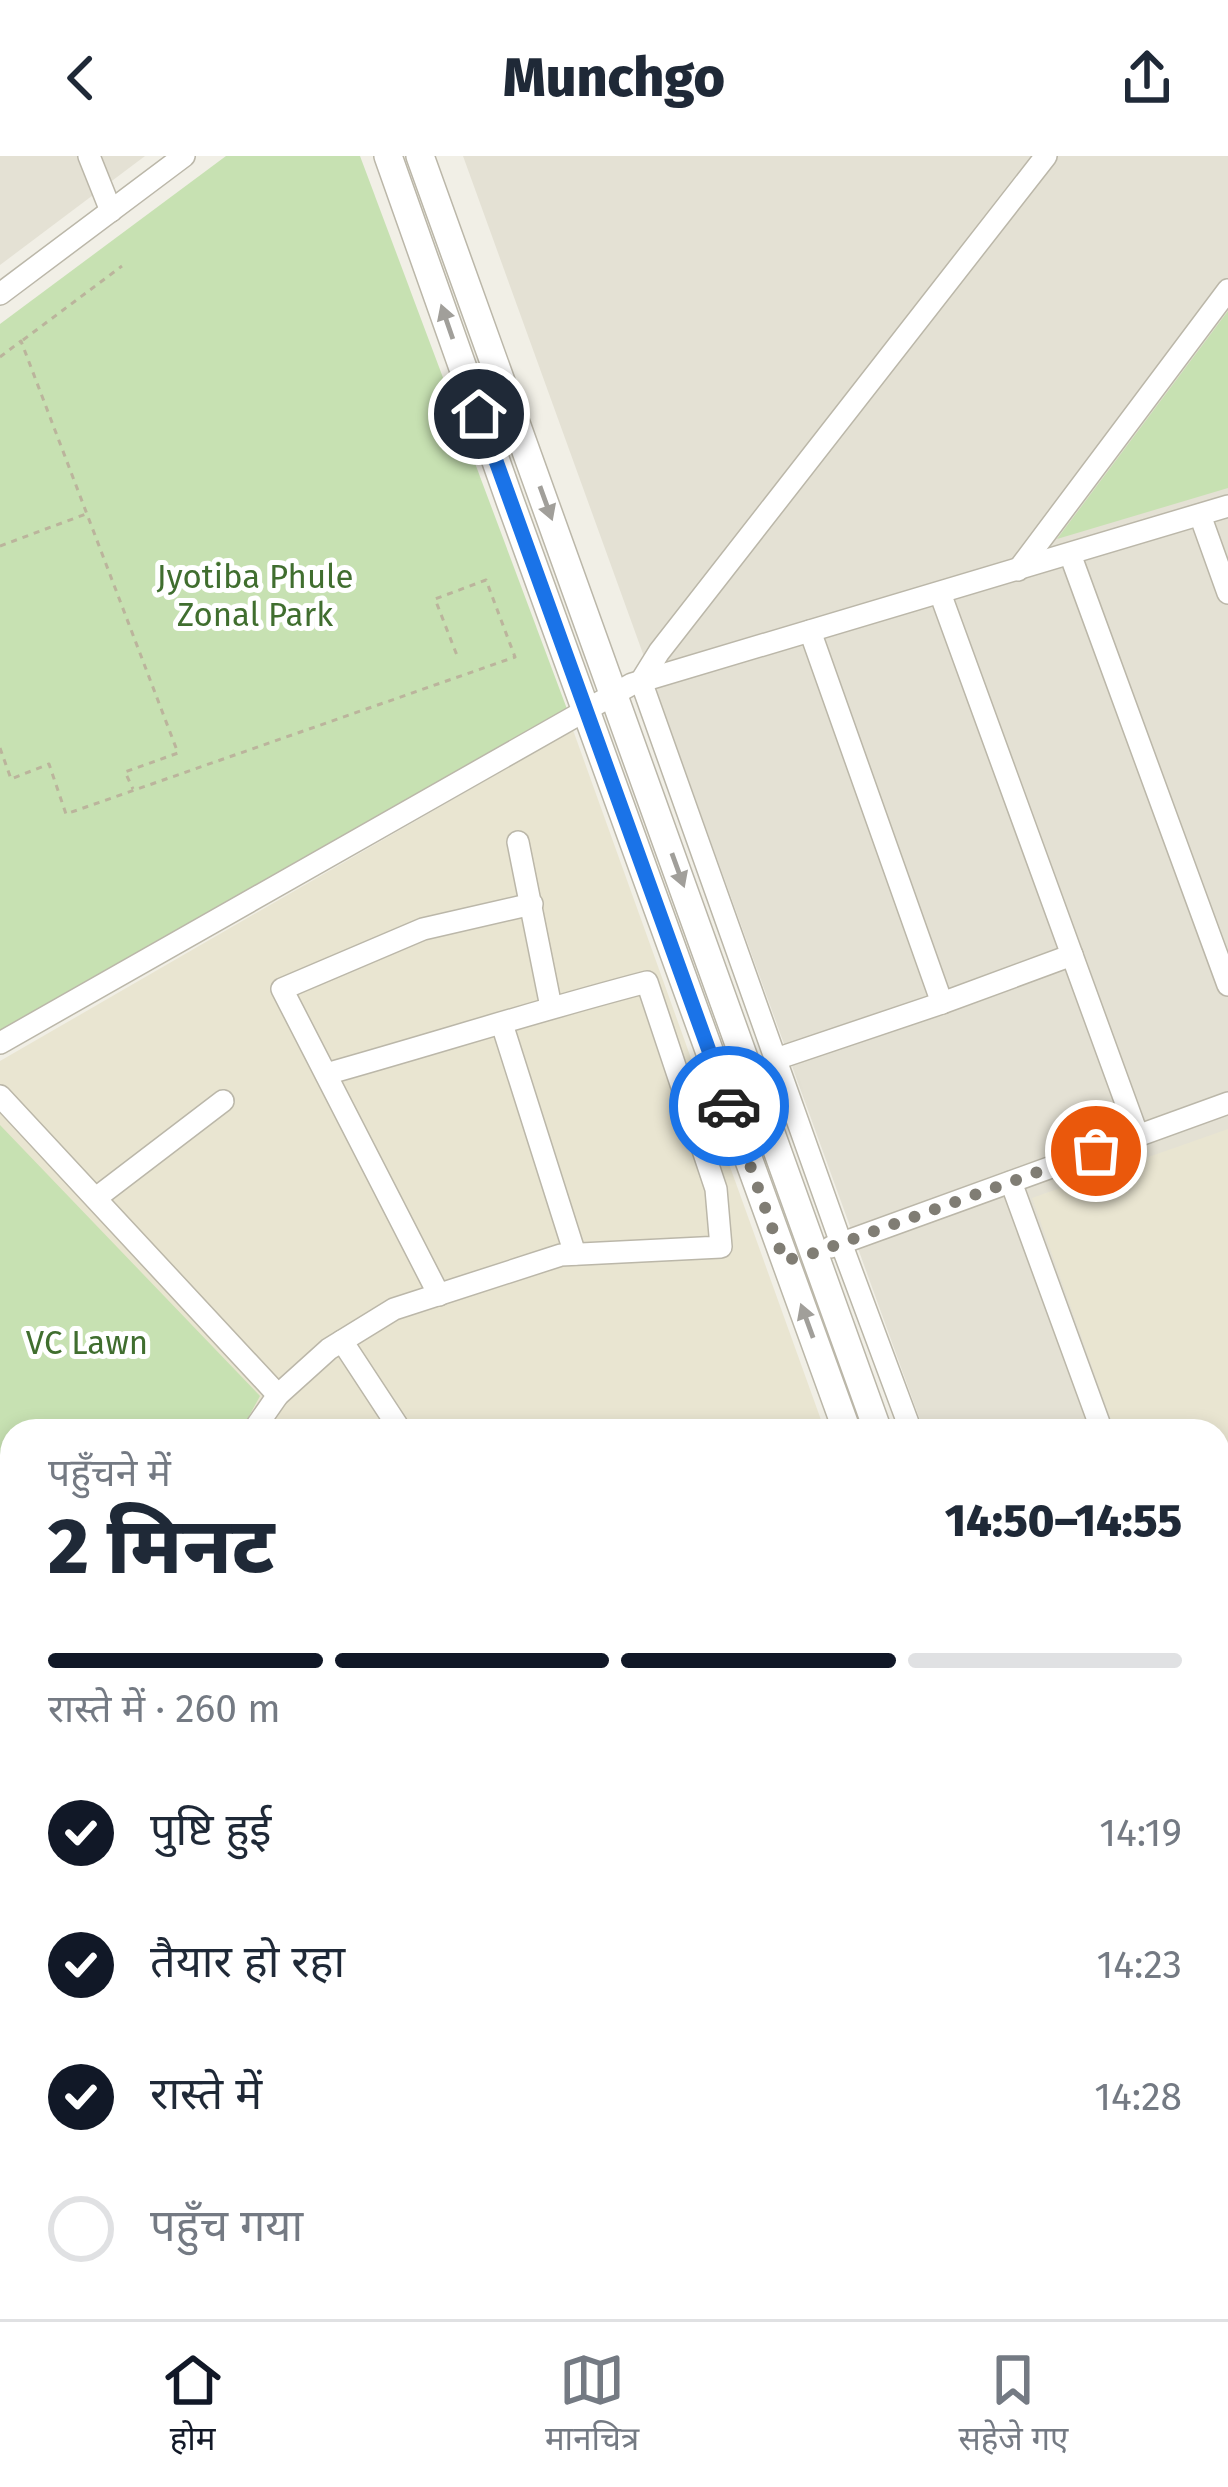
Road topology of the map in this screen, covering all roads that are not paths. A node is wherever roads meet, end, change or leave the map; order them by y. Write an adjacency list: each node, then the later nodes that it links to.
1 (89, 156): 6 (street)
2 (184, 156): 6 (street)
3 (388, 156): 17 (street, one-way to 3)
4 (420, 156): 16 (street, one-way to 16)
5 (1046, 156): 16 (street)
6 (111, 211): 8 (street)
7 (1228, 290): 12 (street)
8 (0, 294)
9 (1228, 506): 10 (street)
10 (1200, 515): 11 (street); 13 (street)
11 (1070, 554): 12 (street); 21 (street)
12 (1018, 570): 14 (street)
13 (1228, 592)
14 (940, 593): 15 (street); 22 (street)
15 (811, 631): 16 (street); 24 (street)
16 (628, 687): 17 (street); 28 (street); 36 (street, one-way to 36)
17 (585, 710): 27 (street); 38 (street)
18 (518, 842): 19 (street)
19 (532, 904): 25 (street); 29 (street)
20 (1228, 912): 21 (street)
21 (1204, 921): 23 (street)
22 (1072, 955): 24 (street); 33 (street)
23 (1228, 986)
24 (942, 1003): 28 (street)
25 (551, 1006): 26 (street); 37 (street)
26 (502, 1024): 29 (street); 37 (street)
27 (0, 1043)
28 (776, 1059): 36 (street)
29 (326, 1074): 39 (street)
30 (0, 1096): 35 (street)
31 (223, 1101): 35 (street)
32 (1228, 1103): 33 (street)
33 (1138, 1136): 34 (street)
34 (1011, 1182): 36 (street); 47 (street)
35 (96, 1198): 41 (street)
36 (828, 1248): 38 (street); 45 (street); 46 (street)
37 (575, 1254): 39 (street)
38 (784, 1261): 44 (street, one-way to 38)
39 (439, 1294): 40 (street)
40 (342, 1341): 41 (street); 43 (street)
41 (278, 1394): 42 (street)
42 (261, 1419)
43 (392, 1419)
44 (843, 1419)
45 (875, 1419)
46 (906, 1419)
47 (1098, 1419)

